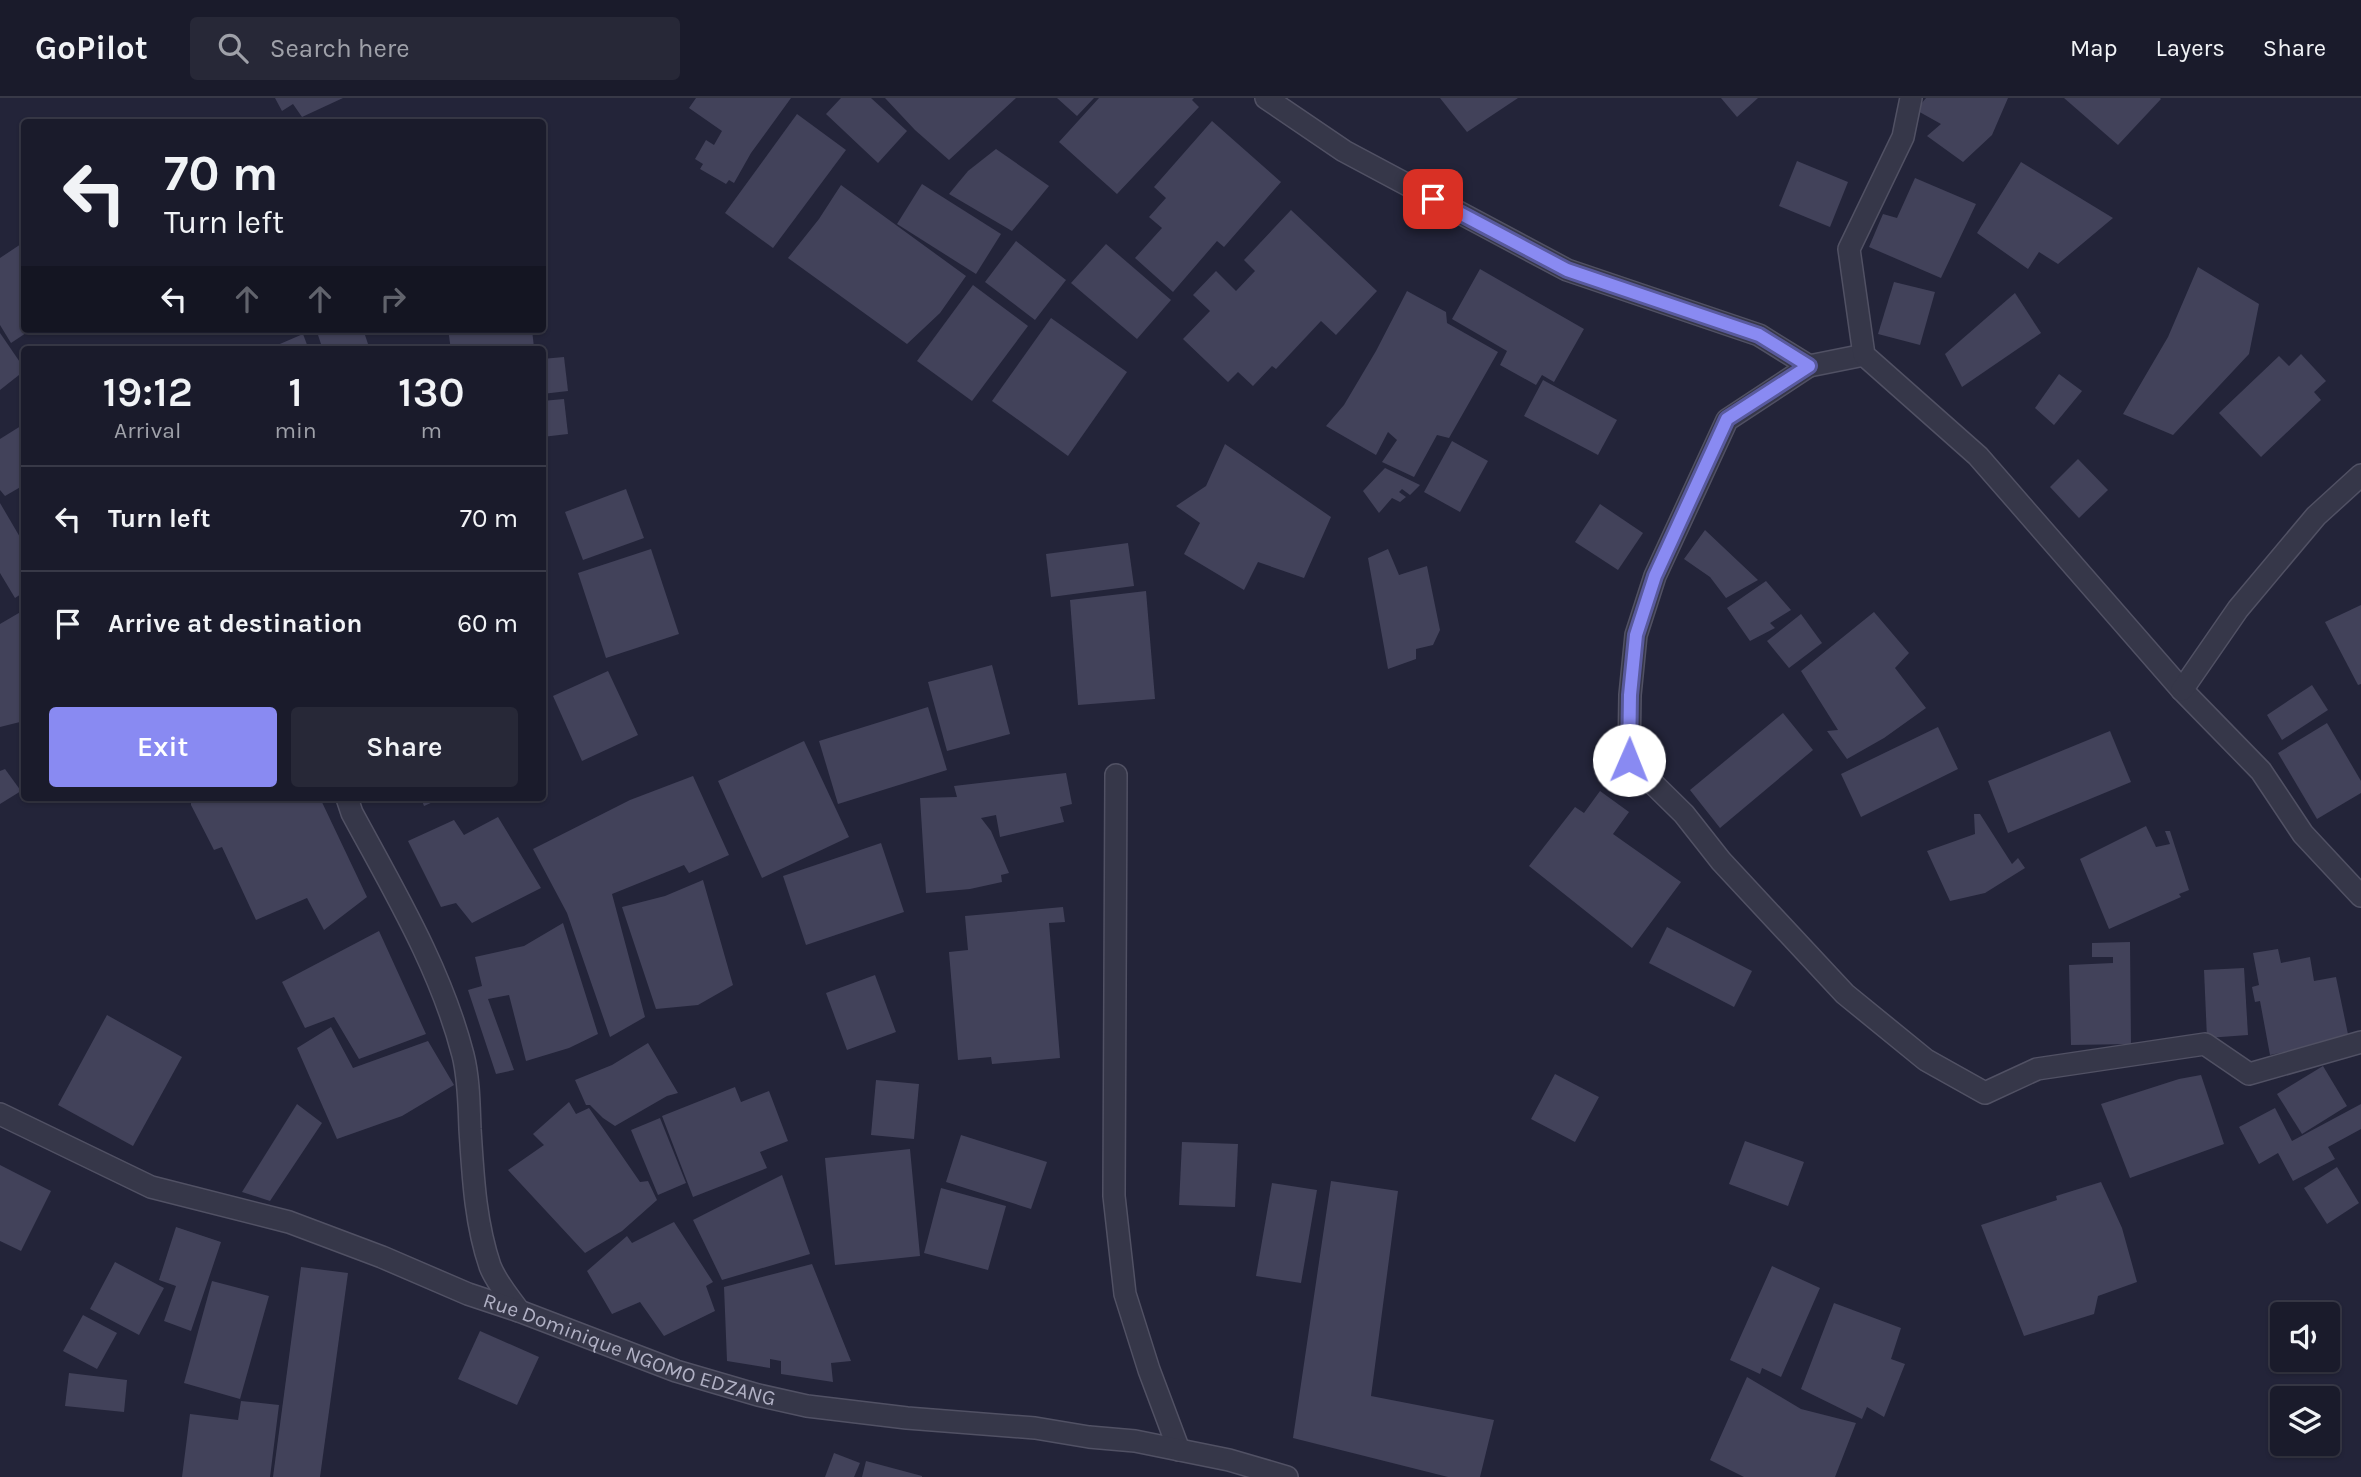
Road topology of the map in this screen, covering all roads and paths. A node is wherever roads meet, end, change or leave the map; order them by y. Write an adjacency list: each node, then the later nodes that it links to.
1 (1266, 98): 4 (street)
2 (1911, 98): 3 (street)
3 (1864, 355): 4 (street); 6 (street)
4 (1809, 366): 10 (street)
5 (2361, 475): 6 (street)
6 (2182, 690): 9 (street)
7 (1116, 775): 13 (street)
8 (348, 801): 12 (street)
9 (2361, 896)
10 (2361, 1042)
11 (0, 1114): 12 (street, Rue Dominique NGOMO EDZANG)
12 (519, 1311): 13 (street, Rue Dominique NGOMO EDZANG)
13 (1179, 1450): 14 (street, Rue Dominique NGOMO EDZANG)
14 (1287, 1477)

